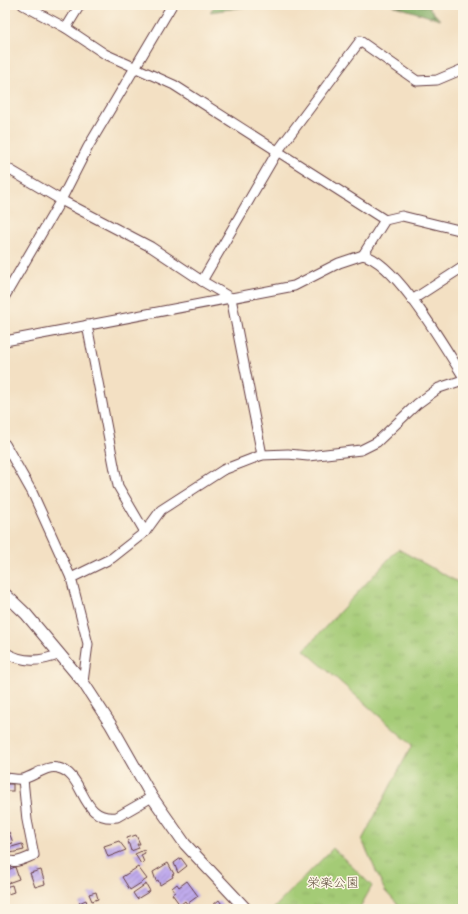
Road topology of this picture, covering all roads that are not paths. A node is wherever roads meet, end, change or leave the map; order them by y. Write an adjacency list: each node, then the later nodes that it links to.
1 (23, 5): 4 (street)
2 (80, 5): 4 (street)
3 (172, 5): 5 (street)
4 (66, 28): 5 (street)
5 (136, 69): 7 (street); 9 (street)
6 (463, 69): 7 (street)
7 (277, 152): 10 (street); 14 (street)
8 (5, 167): 9 (street)
9 (61, 200): 14 (street); 15 (street)
10 (385, 220): 11 (street); 12 (street)
11 (463, 231)
12 (363, 255): 16 (street); 17 (street)
13 (463, 267): 17 (street)
14 (202, 282): 16 (street)
15 (5, 296)
16 (231, 298): 18 (street); 23 (street)
17 (412, 300): 20 (street)
18 (87, 326): 19 (street); 24 (street)
19 (5, 341)
20 (463, 376)
21 (463, 380): 23 (street)
22 (5, 444): 25 (street)
23 (262, 455): 24 (street)
24 (145, 532): 25 (street)
25 (71, 578): 29 (street)
26 (5, 594): 28 (street)
27 (5, 652): 28 (street)
28 (60, 654): 29 (street)
29 (83, 682): 32 (street)
30 (5, 778): 31 (street)
31 (23, 779): 32 (street); 33 (street)
32 (152, 797): 34 (street)
33 (5, 859)
34 (246, 909)

